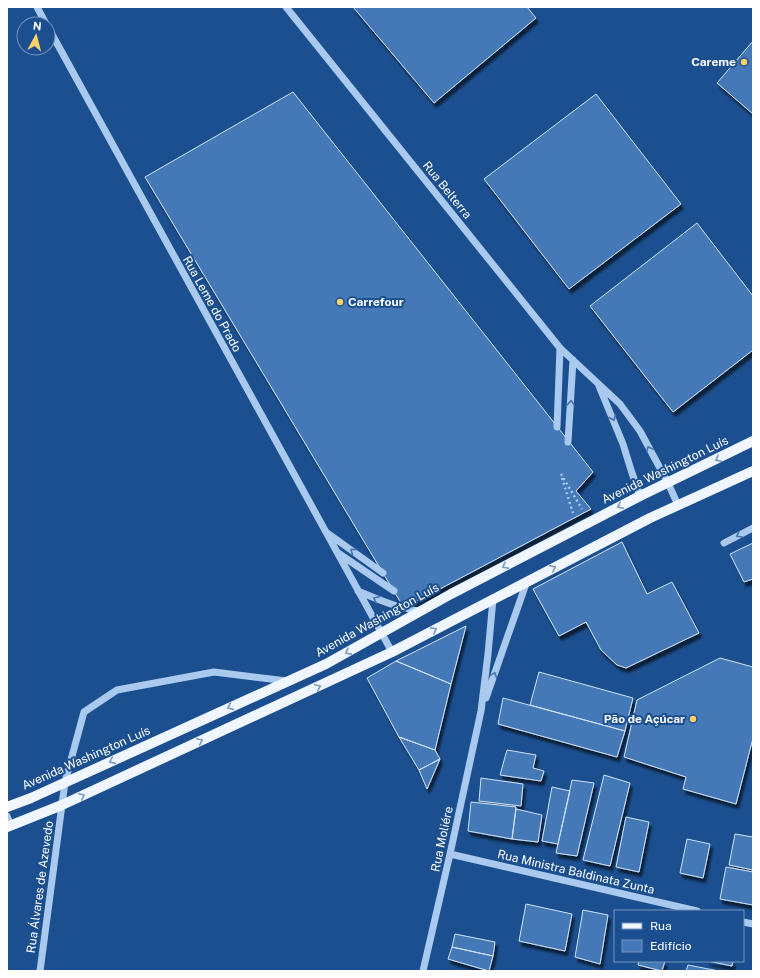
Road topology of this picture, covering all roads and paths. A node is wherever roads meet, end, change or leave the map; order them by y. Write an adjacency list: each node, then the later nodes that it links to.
1 (37, 7): 3 (street)
2 (286, 7): 5 (street, Rua Belterra)
3 (42, 16)
4 (56, 42): 18 (street, Rua Leme do Prado)
5 (560, 348): 6 (street, Rua Belterra); 8 (street)
6 (573, 360): 7 (street, Rua Belterra); 9 (street, one-way to 6)
7 (597, 382): 12 (street, Rua Belterra, one-way to 7); 13 (street, Rua Belterra, one-way to 13)
8 (557, 427)
9 (568, 442)
10 (753, 442): 12 (main road, Avenida Washington Luís, one-way to 12)
11 (753, 471): 15 (main road)
12 (668, 483): 13 (main road, Avenida Washington Luís); 15 (street, Rua Belterra)
13 (640, 496): 26 (main road, Avenida Washington Luís, one-way to 26)
14 (575, 497): 16 (path)
15 (678, 505): 22 (main road, one-way to 15)
16 (574, 517)
17 (753, 528): 19 (street, one-way to 19)
18 (324, 530): 20 (street, Rua Leme do Prado); 21 (street, one-way to 18)
19 (724, 543)
20 (336, 552): 23 (street, Rua Leme do Prado); 24 (street)
21 (383, 573)
22 (528, 581): 25 (main road); 30 (street, Rua Moliére, one-way to 22)
23 (358, 591): 26 (street, one-way to 23); 27 (street, Rua Leme do Prado)
24 (394, 591)
25 (493, 599): 28 (main road, one-way to 25); 30 (street, Rua Moliére)
26 (421, 611): 27 (main road, Avenida Washington Luís)
27 (382, 634): 28 (street, Rua Leme do Prado); 29 (main road, Avenida Washington Luís, one-way to 29)
28 (392, 652): 32 (main road, one-way to 28)
29 (287, 681): 31 (main road, Avenida Washington Luís, one-way to 31); 31 (street, Rua Álvares de Azevedo)
30 (481, 712): 35 (street, Rua Moliére)
31 (65, 782): 32 (street, Rua Álvares de Azevedo); 33 (main road, Avenida Washington Luís)
32 (62, 805): 34 (main road); 37 (street, Rua Álvares de Azevedo)
33 (7, 807)
34 (8, 823)
35 (450, 854): 36 (street, Rua Ministra Baldinata Zunta); 38 (street, Rua Moliére)
36 (693, 910)
37 (40, 971)
38 (423, 971)

